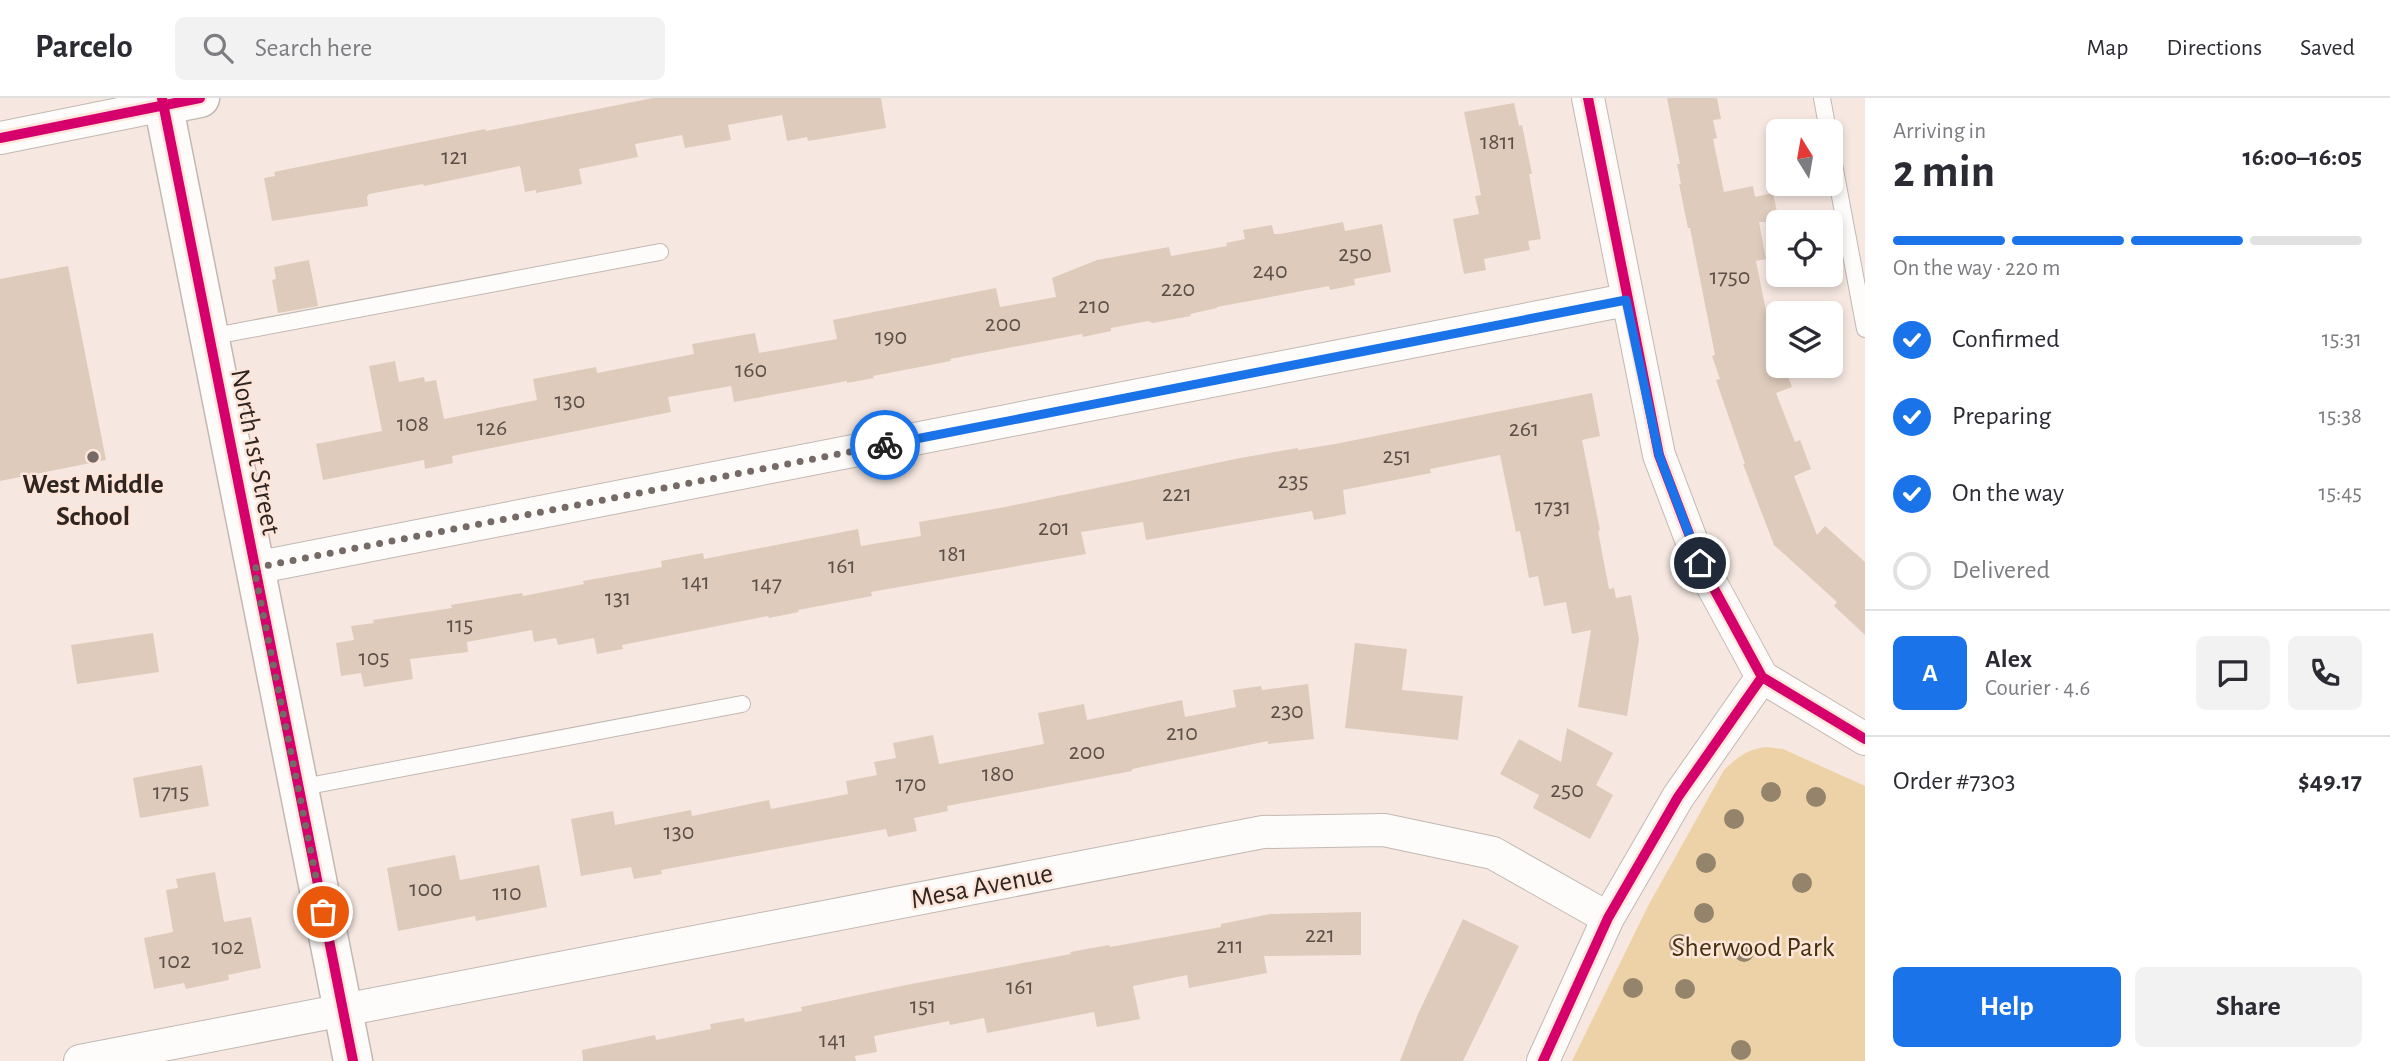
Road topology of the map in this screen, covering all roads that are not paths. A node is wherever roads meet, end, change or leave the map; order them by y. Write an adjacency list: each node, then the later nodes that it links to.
1 (1588, 98): 8 (street)
2 (1822, 98): 4 (lane)
3 (175, 100): 5 (street); 10 (main road, North 1st Street)
4 (1826, 119)
5 (0, 138)
6 (1840, 196): 9 (lane)
7 (660, 252): 10 (lane)
8 (1626, 300): 11 (street); 12 (street)
9 (1865, 329)
10 (209, 337): 11 (main road, North 1st Street)
11 (254, 568): 15 (main road, North 1st Street)
12 (1762, 677): 14 (street); 16 (street)
13 (742, 704): 15 (lane)
14 (1865, 739)
15 (298, 788): 17 (main road, North 1st Street)
16 (1608, 918): 17 (street, Mesa Avenue); 20 (street)
17 (342, 1011): 18 (street, Mesa Avenue); 19 (main road, North 1st Street)
18 (80, 1061)
19 (353, 1061)
20 (1543, 1061)

